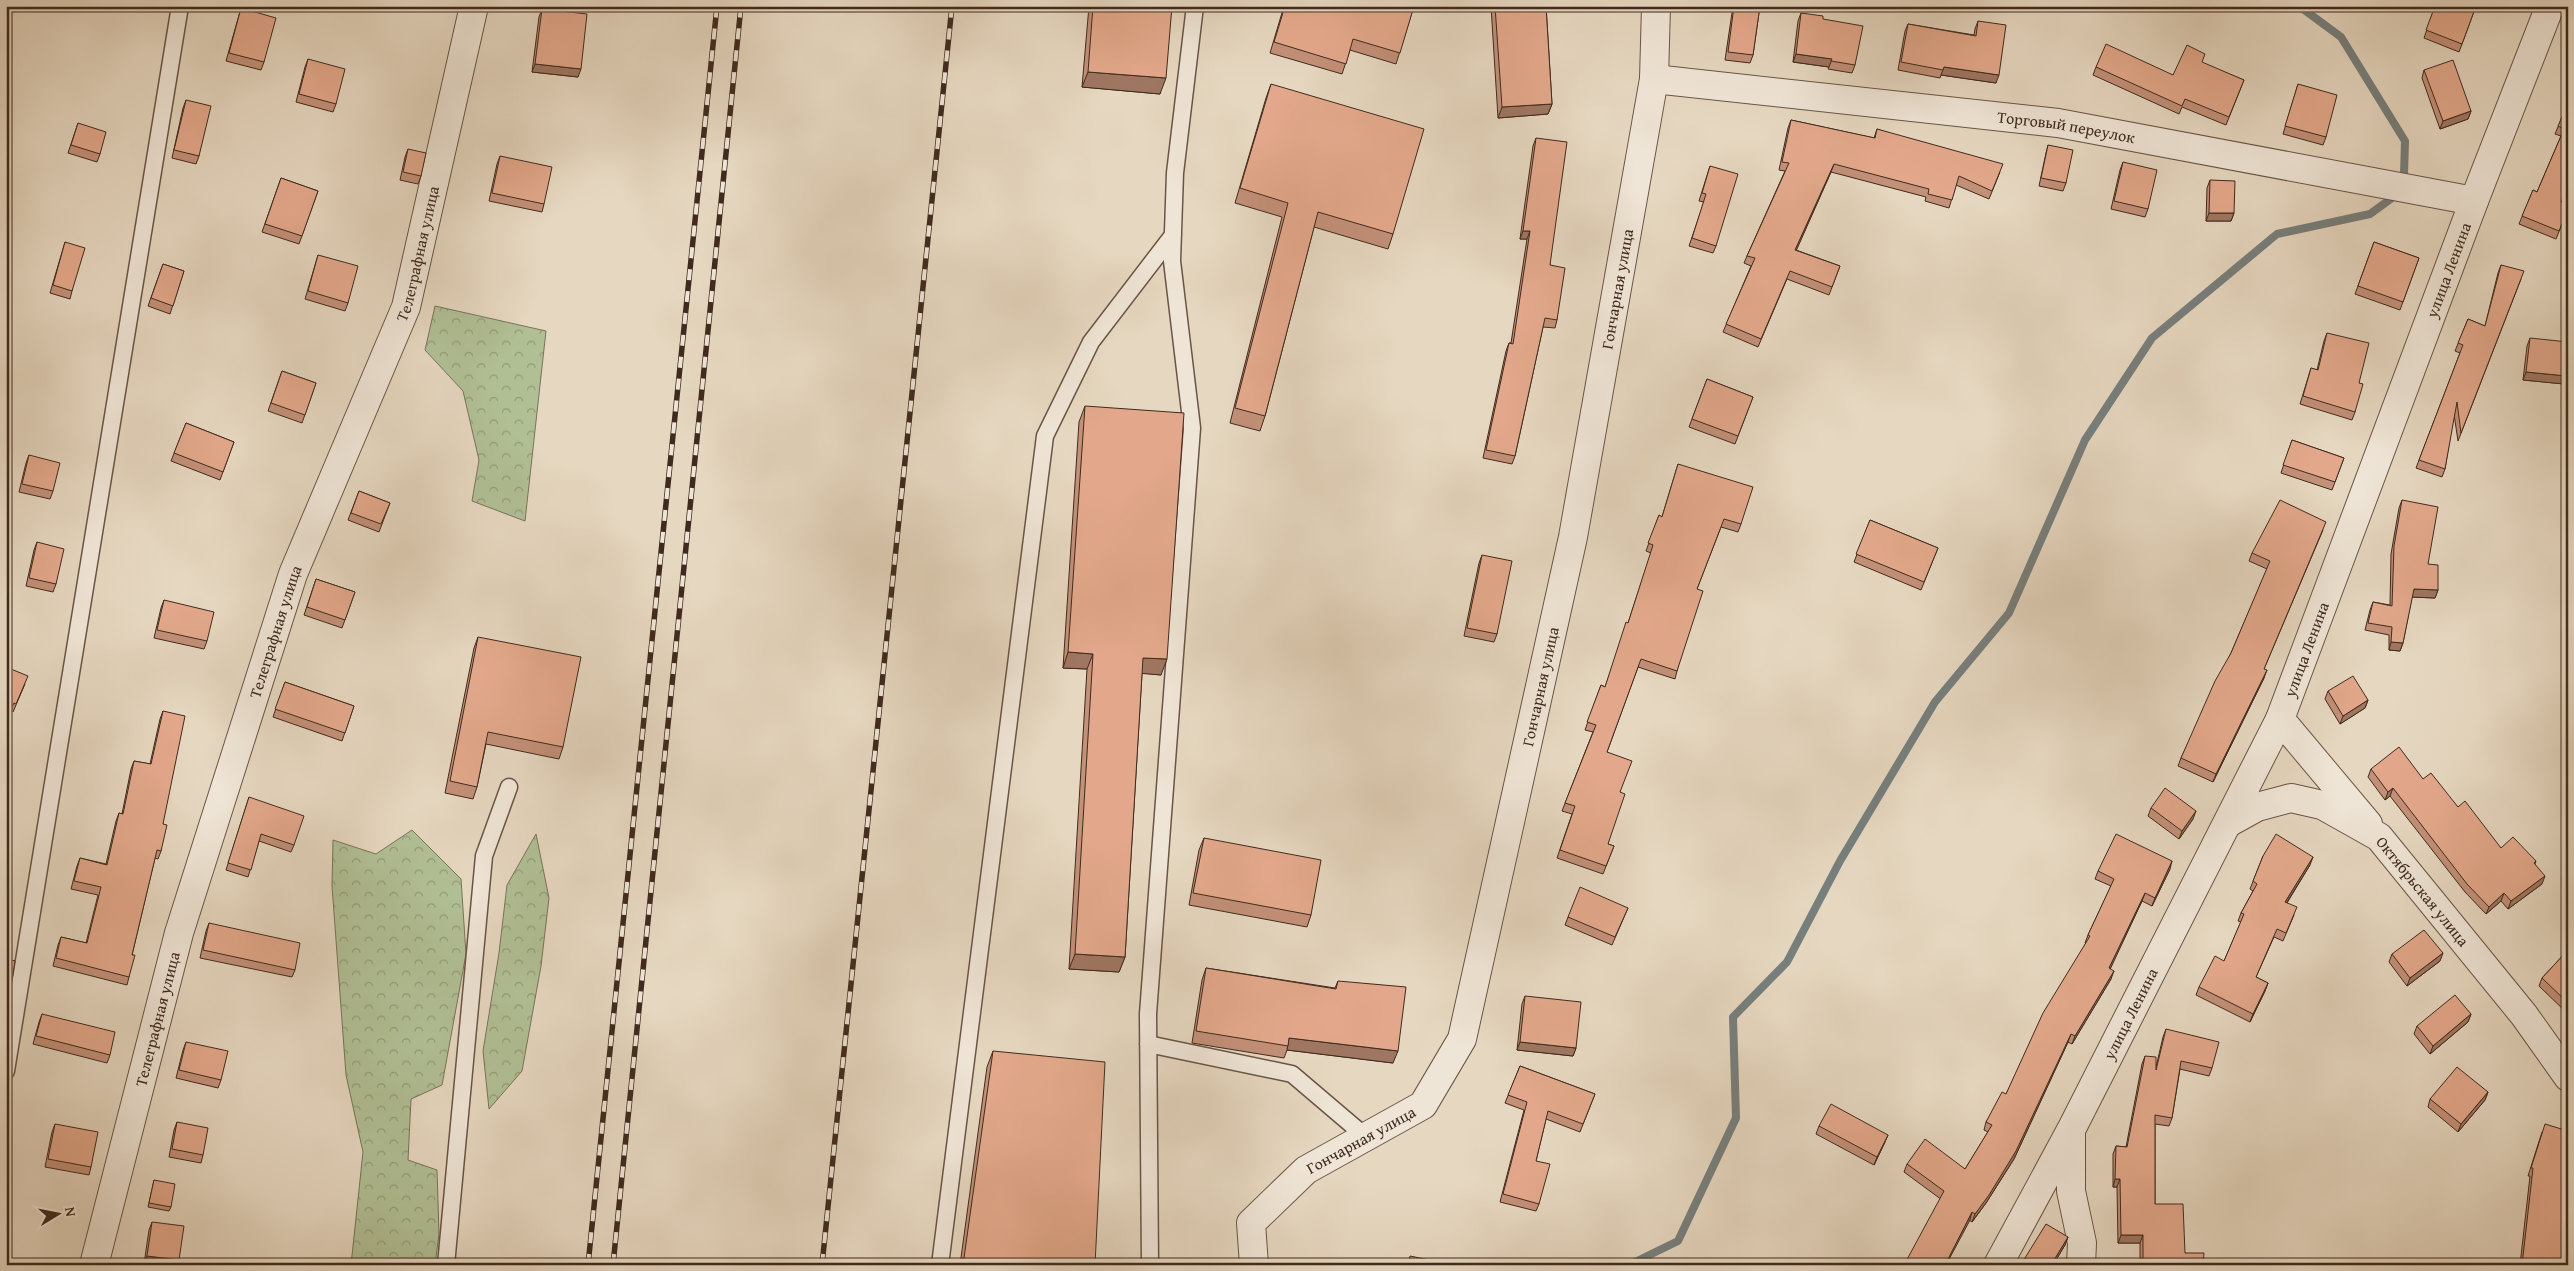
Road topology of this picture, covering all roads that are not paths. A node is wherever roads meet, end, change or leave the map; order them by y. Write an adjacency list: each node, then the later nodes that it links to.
1 (180, 6): 14 (lane)
2 (474, 6): 18 (street, Телеграфная улица)
3 (1195, 6): 8 (lane)
4 (1656, 6): 6 (street, Гончарная улица)
5 (2550, 6): 7 (street, улица Ленина)
6 (1654, 79): 7 (street, Торговый переулок); 17 (street, Гончарная улица)
7 (2474, 201): 9 (street, улица Ленина)
8 (1173, 236): 13 (lane); 20 (lane)
9 (2280, 719): 11 (street, улица Ленина); 12 (street)
10 (509, 787): 19 (lane)
11 (2228, 823): 12 (street, Октябрьская улица); 16 (street, улица Ленина)
12 (2379, 837): 15 (street, Октябрьская улица)
13 (1148, 1044): 17 (lane); 21 (lane)
14 (6, 1071)
15 (2568, 1077)
16 (2071, 1130): 23 (street, улица Ленина); 24 (street)
17 (1366, 1137): 22 (street, Гончарная улица)
18 (94, 1265)
19 (446, 1265)
20 (940, 1265)
21 (1150, 1265)
22 (1254, 1265)
23 (1998, 1265)
24 (2081, 1265)

